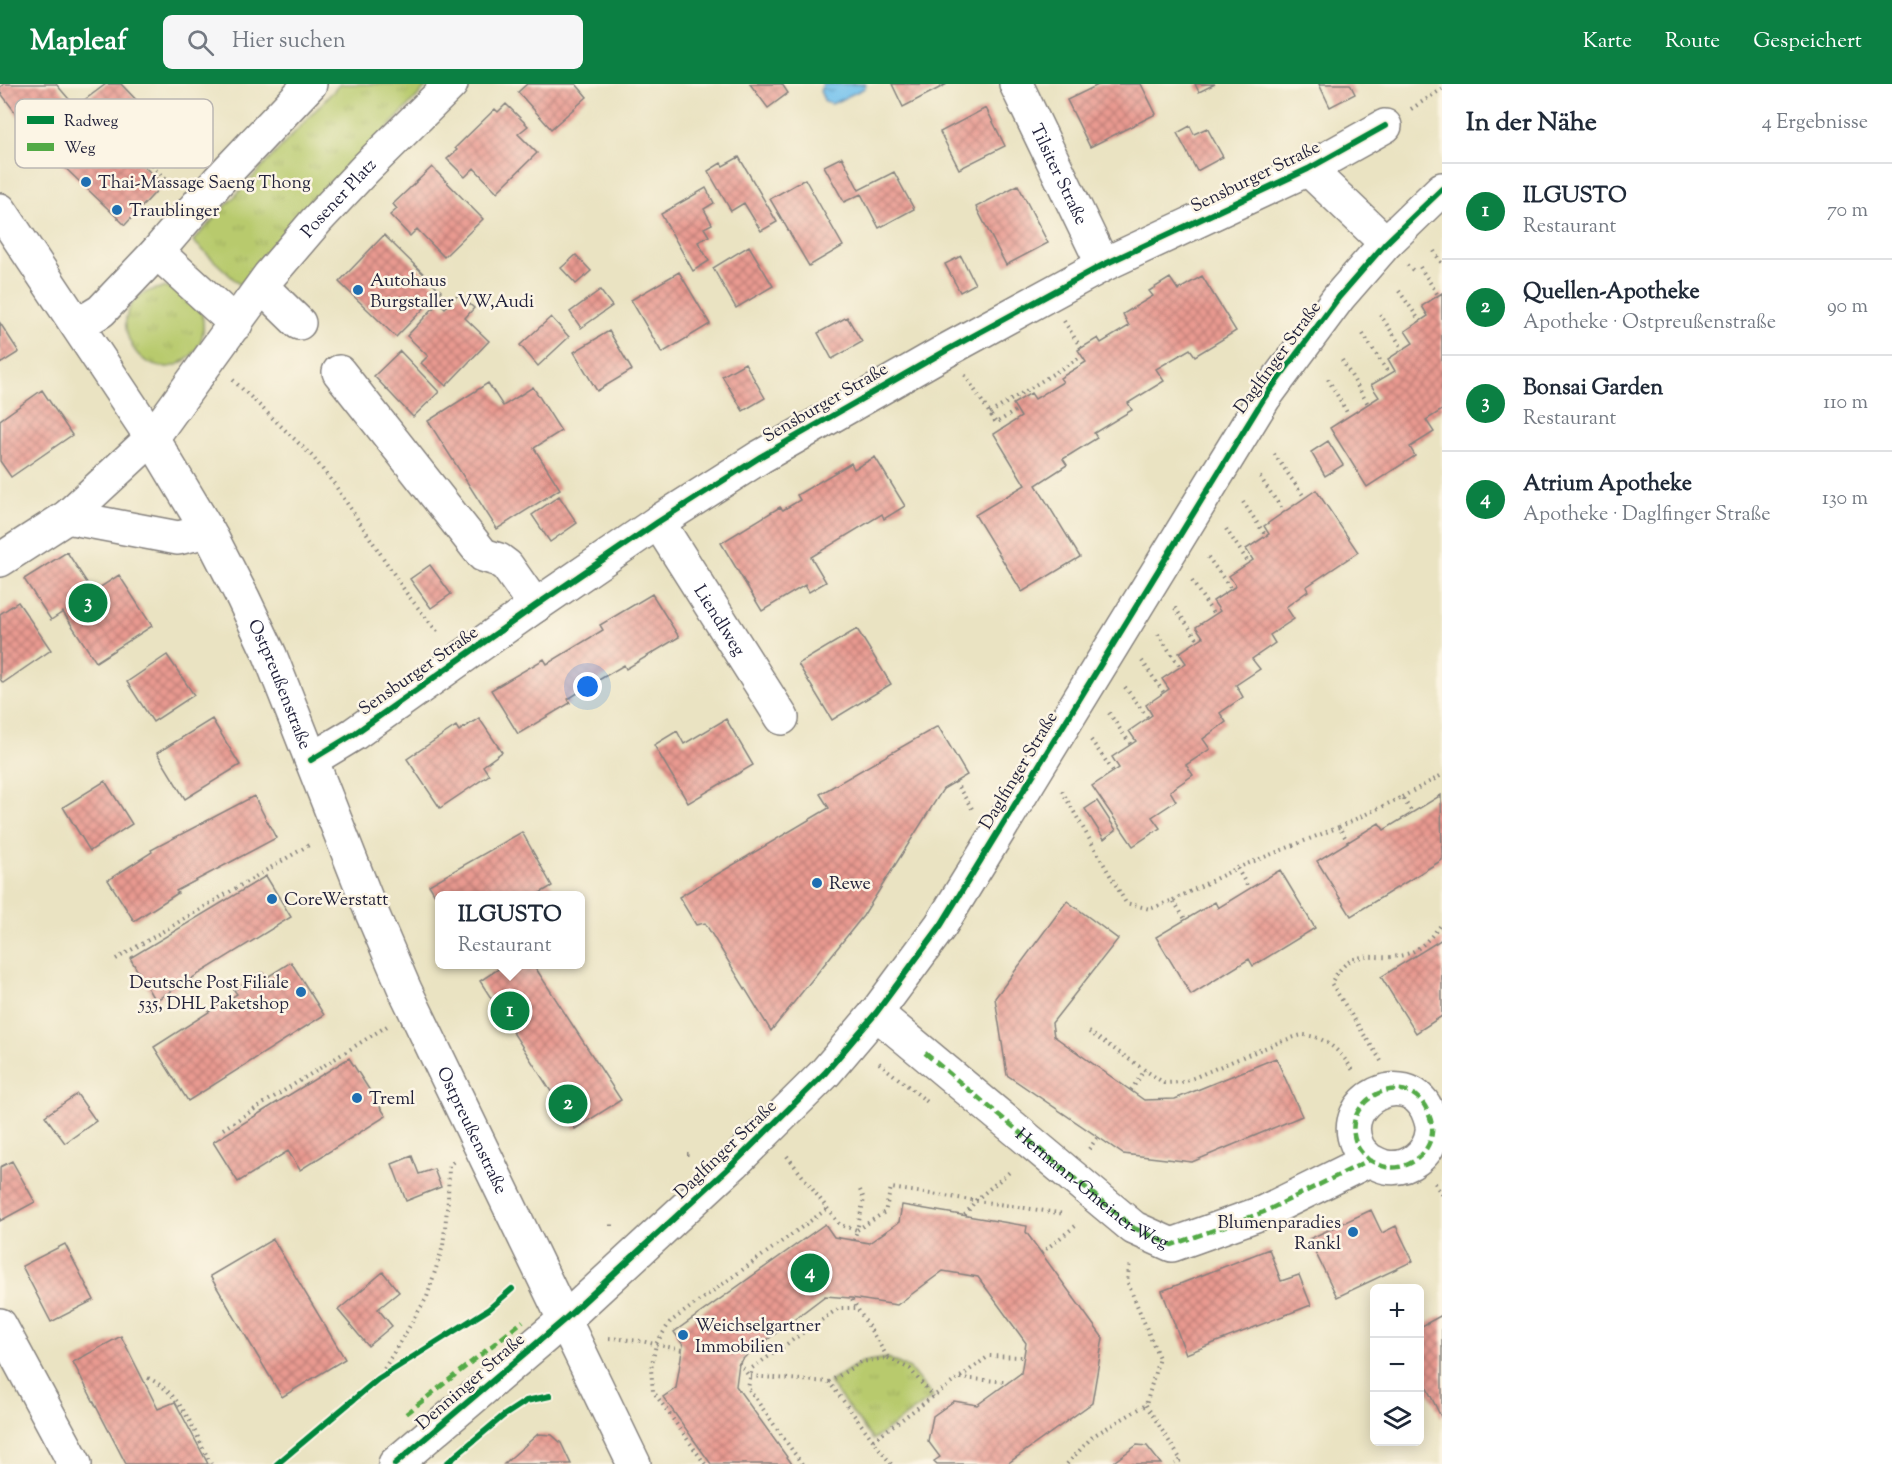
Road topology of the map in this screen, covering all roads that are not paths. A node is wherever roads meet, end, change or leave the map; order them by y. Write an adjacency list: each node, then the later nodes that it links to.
1 (310, 84): 9 (street)
2 (451, 84): 11 (street, Posener Platz)
3 (1016, 84): 10 (street, Tilsiter Straße)
4 (1385, 126): 5 (street, Sensburger Straße)
5 (1308, 169): 8 (street, Sensburger Straße); 10 (street, Sensburger Straße)
6 (1442, 189): 8 (street, Daglfinger Straße)
7 (0, 210): 14 (street, Ostpreußenstraße)
8 (1386, 243): 24 (street, Daglfinger Straße)
9 (157, 252): 13 (street); 14 (street)
10 (1103, 265): 18 (street, Sensburger Straße)
11 (262, 287): 12 (street); 13 (street, Posener Platz)
12 (299, 323)
13 (236, 324): 16 (street, Posener Platz)
14 (78, 325): 16 (street, Ostpreußenstraße)
15 (339, 372): 21 (street)
16 (152, 438): 17 (street, Posener Platz); 19 (street, Ostpreußenstraße)
17 (67, 517): 19 (street); 20 (street, Posener Platz)
18 (658, 522): 21 (street, Sensburger Straße); 22 (street, Liendlweg)
19 (208, 531): 23 (street, Ostpreußenstraße)
20 (0, 560)
21 (535, 606): 23 (street, Sensburger Straße)
22 (782, 718)
23 (311, 760): 26 (street, Ostpreußenstraße)
24 (876, 1013): 25 (street, Hermann-Gmeiner-Weg); 26 (street, Daglfinger Straße)
25 (1369, 1160): 25 (street)
26 (564, 1320): 29 (street, Denninger Straße); 30 (street, Ostpreußenstraße)
27 (0, 1325): 28 (street)
28 (75, 1464)
29 (396, 1464)
30 (634, 1464)

